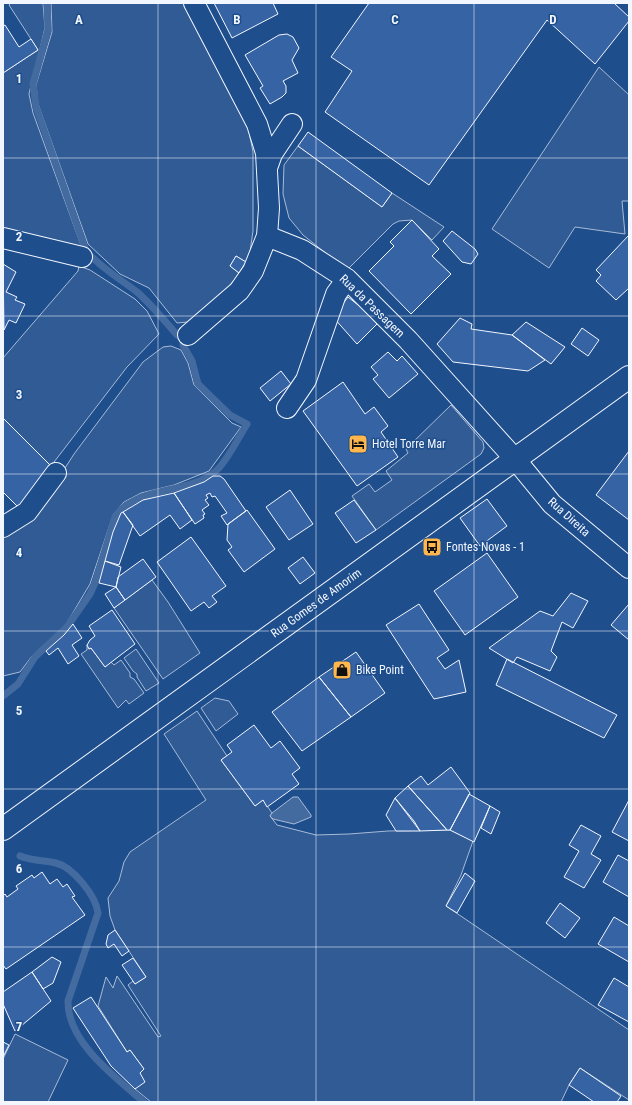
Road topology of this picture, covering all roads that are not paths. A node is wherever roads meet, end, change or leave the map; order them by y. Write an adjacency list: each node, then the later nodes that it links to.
1 (194, 3): 3 (street)
2 (292, 124): 3 (street)
3 (267, 168): 4 (street)
4 (267, 236): 7 (street, Rua da Passagem); 8 (street)
5 (3, 238): 6 (street)
6 (82, 257)
7 (347, 279): 10 (street); 11 (street, Rua da Passagem)
8 (188, 335)
9 (629, 377): 11 (main road, Rua Gomes de Amorim)
10 (287, 408)
11 (515, 459): 14 (street, Rua Direita); 15 (main road, Rua Gomes de Amorim)
12 (56, 473): 13 (street)
13 (3, 527)
14 (629, 568)
15 (3, 828)

